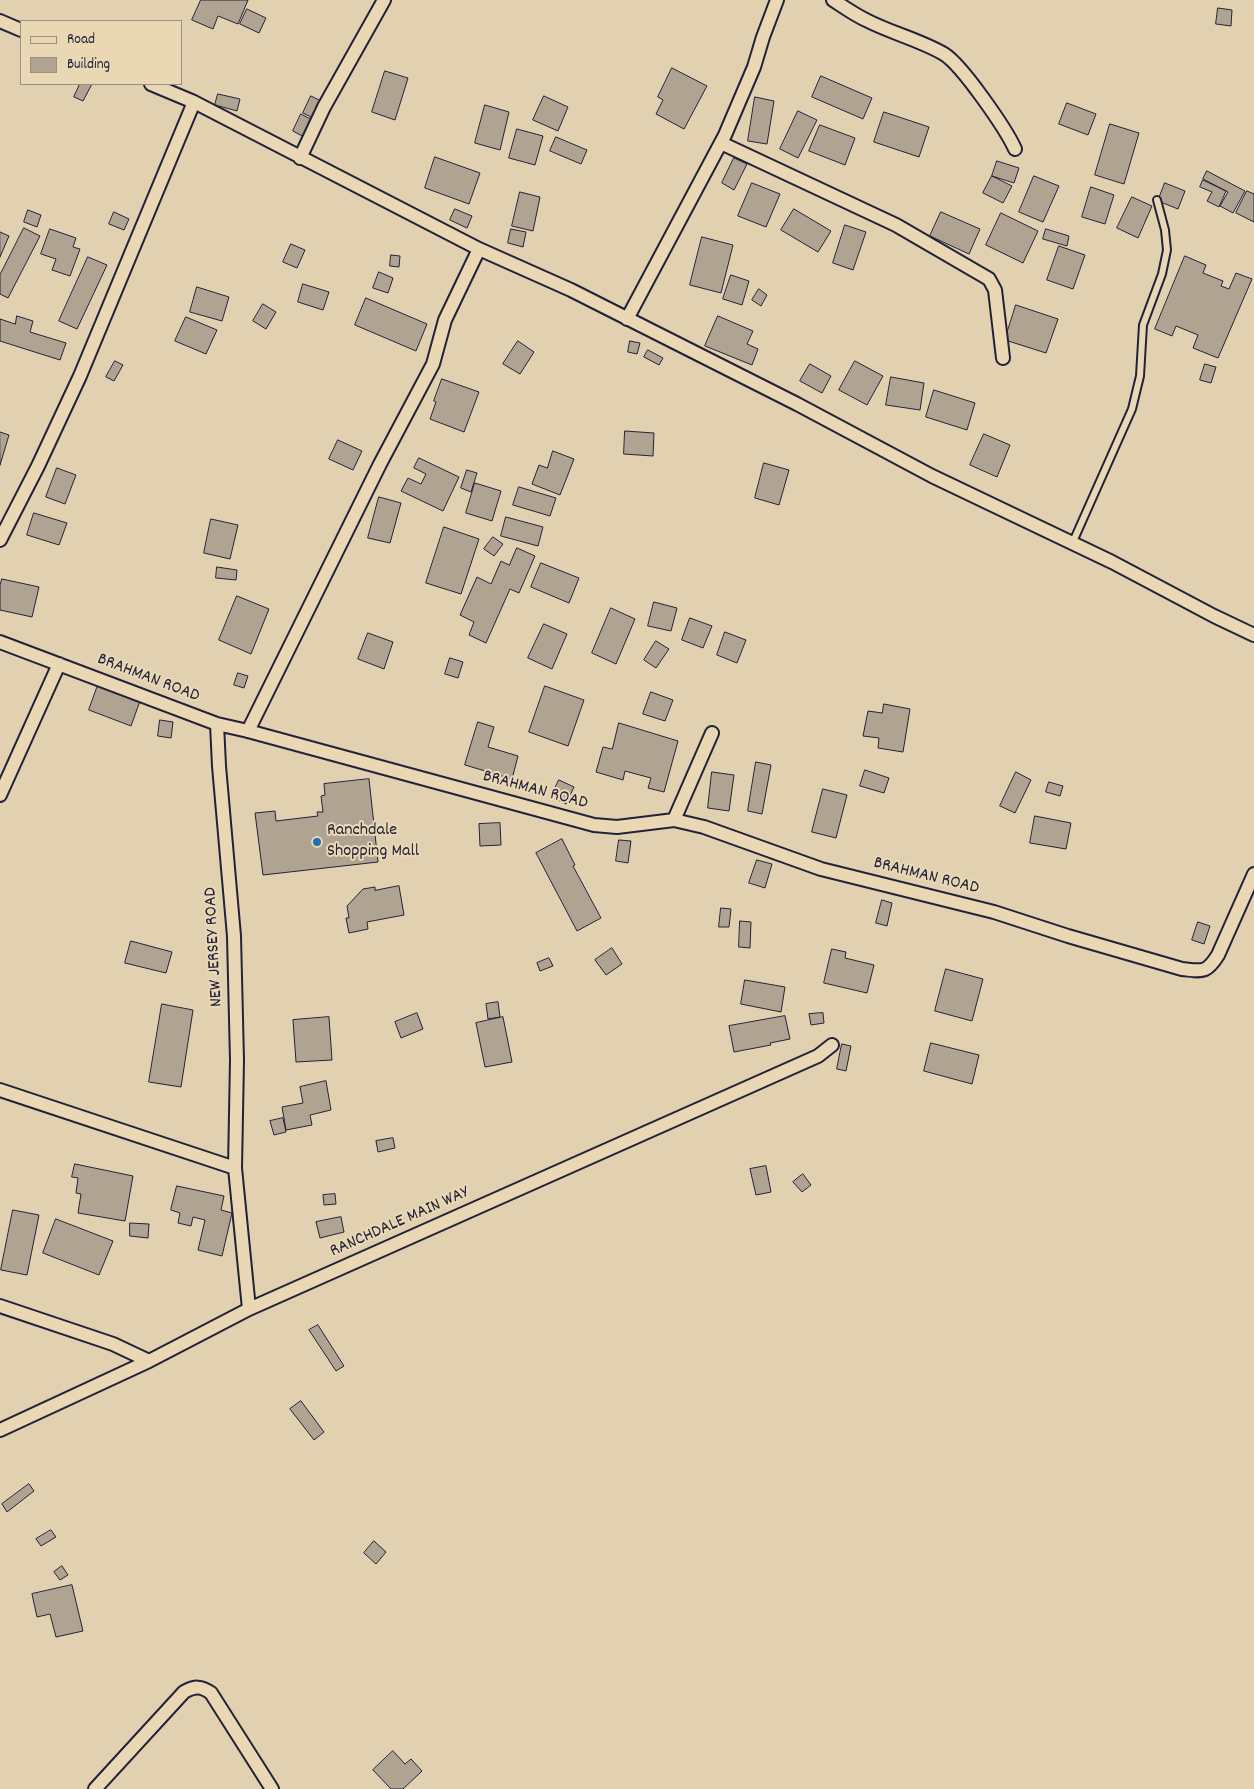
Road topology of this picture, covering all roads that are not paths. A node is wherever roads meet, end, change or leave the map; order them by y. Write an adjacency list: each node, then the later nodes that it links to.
1 (384, 0): 10 (street)
2 (777, 0): 8 (street)
3 (834, 0): 9 (street)
4 (0, 21): 5 (street)
5 (20, 30)
6 (153, 85): 7 (street)
7 (194, 102): 10 (street); 15 (street)
8 (720, 143): 13 (street); 14 (street)
9 (1015, 149)
10 (300, 158): 12 (street)
11 (1156, 200): 16 (lane)
12 (478, 249): 13 (street); 21 (street)
13 (627, 319): 16 (street)
14 (1002, 358)
15 (0, 540)
16 (1072, 544): 17 (street)
17 (1254, 635)
18 (0, 642): 19 (street, BRAHMAN ROAD)
19 (59, 664): 20 (street, BRAHMAN ROAD); 23 (street)
20 (217, 724): 21 (street, BRAHMAN ROAD); 28 (street, NEW JERSEY ROAD)
21 (248, 731): 24 (street, BRAHMAN ROAD)
22 (712, 734): 24 (street)
23 (0, 794)
24 (674, 820): 25 (street, BRAHMAN ROAD)
25 (1254, 874)
26 (832, 1045): 30 (street, RANCHDALE MAIN WAY)
27 (0, 1090): 28 (street)
28 (235, 1168): 30 (street, NEW JERSEY ROAD)
29 (0, 1306): 31 (street)
30 (249, 1309): 31 (street, RANCHDALE MAIN WAY)
31 (149, 1361): 32 (street, RANCHDALE MAIN WAY)
32 (0, 1430)
33 (95, 1789): 34 (street)
34 (272, 1789)

